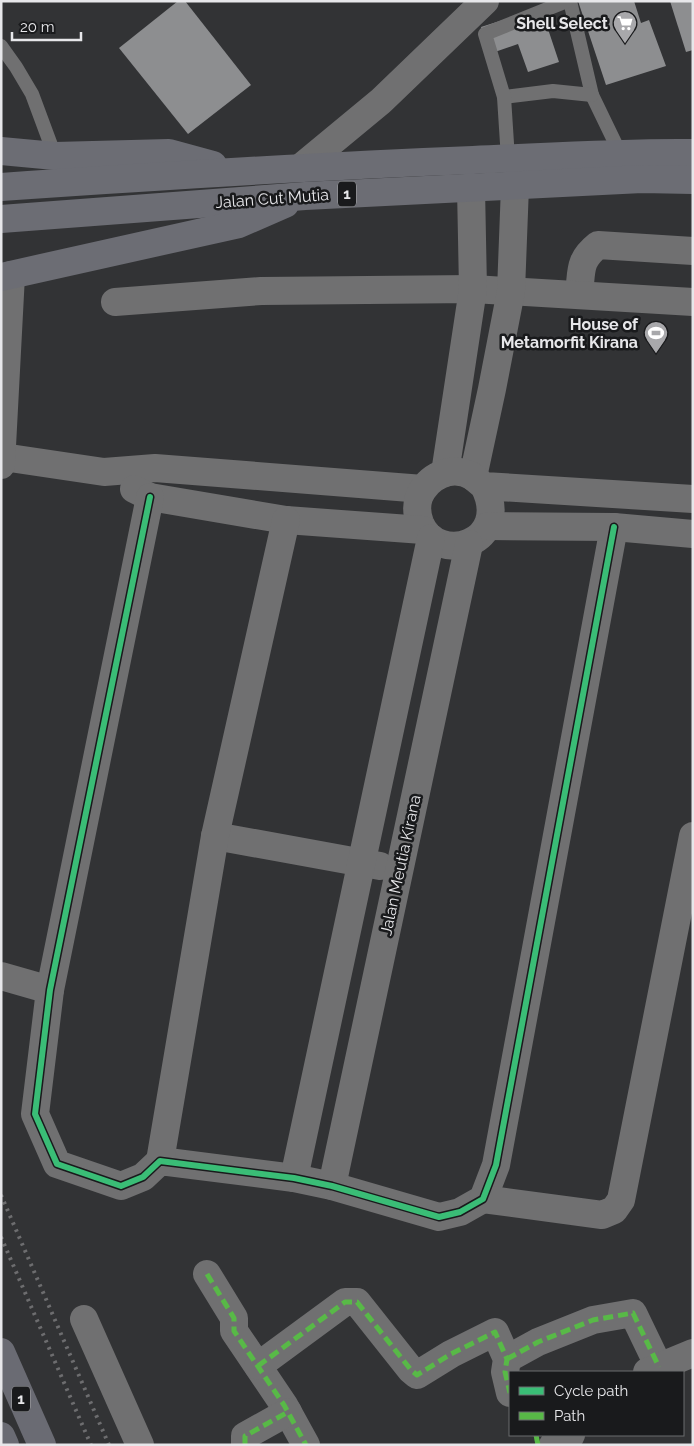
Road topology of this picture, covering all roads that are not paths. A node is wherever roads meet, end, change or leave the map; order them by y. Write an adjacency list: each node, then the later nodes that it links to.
1 (485, 1): 11 (street)
2 (568, 1): 4 (lane); 5 (lane)
3 (1, 46): 9 (lane)
4 (592, 95): 5 (lane); 7 (lane)
5 (504, 97): 10 (lane)
6 (1, 152): 9 (highway)
7 (620, 153): 8 (highway, Jalan Cut Mutia / 1); 10 (highway, Jalan Cut Mutia / 1)
8 (693, 153)
9 (55, 156): 12 (highway)
10 (508, 159): 11 (highway, Jalan Cut Mutia / 1)
11 (300, 168): 12 (highway, Jalan Cut Mutia / 1)
12 (236, 171): 15 (highway, Jalan Cut Mutia / 1)
13 (693, 180): 14 (highway, Jalan Cut Mutia / 1)
14 (515, 186): 16 (highway, Jalan Cut Mutia / 1); 22 (street)
15 (1, 187)
16 (471, 188): 17 (highway, Jalan Cut Mutia / 1); 21 (street)
17 (305, 196): 18 (highway, Jalan Cut Mutia / 1); 20 (highway)
18 (1, 218)
19 (693, 251): 23 (street)
20 (6, 276): 26 (street)
21 (473, 289): 22 (street); 24 (street); 29 (street)
22 (511, 291): 23 (street); 30 (street)
23 (579, 294): 25 (street)
24 (115, 302)
25 (693, 302)
26 (3, 403): 27 (street)
27 (2, 459): 28 (street)
28 (104, 472): 31 (street); 32 (street)
29 (445, 472): 30 (street); 31 (street)
30 (478, 481): 33 (street); 38 (street)
31 (423, 488): 37 (street)
32 (150, 497): 34 (street); 44 (street)
33 (692, 499): 36 (street)
34 (286, 520): 37 (street); 39 (street)
35 (614, 527): 36 (street); 38 (street); 48 (street)
36 (691, 533)
37 (427, 534): 38 (street); 41 (street)
38 (478, 534): 42 (street, Jalan Meutia Kirana)
39 (216, 836): 41 (street); 45 (street)
40 (693, 836): 48 (street)
41 (361, 862): 42 (street); 46 (street)
42 (399, 869): 47 (street, Jalan Meutia Kirana)
43 (1, 976): 44 (street)
44 (50, 990): 45 (street)
45 (160, 1160): 46 (street)
46 (294, 1178): 47 (street)
47 (332, 1186): 48 (street)
48 (483, 1199)
49 (207, 1274): 54 (street)
50 (84, 1319): 62 (street)
51 (1, 1352): 61 (highway, 1)
52 (693, 1353): 55 (street)
53 (507, 1359): 54 (street); 55 (street); 56 (street)
54 (258, 1366): 57 (street)
55 (653, 1370)
56 (509, 1389)
57 (288, 1412): 63 (street); 64 (street)
58 (1, 1436): 60 (highway)
59 (569, 1436): 65 (street)
60 (5, 1445)
61 (42, 1445)
62 (140, 1445)
63 (245, 1445)
64 (306, 1445)
65 (553, 1445)

